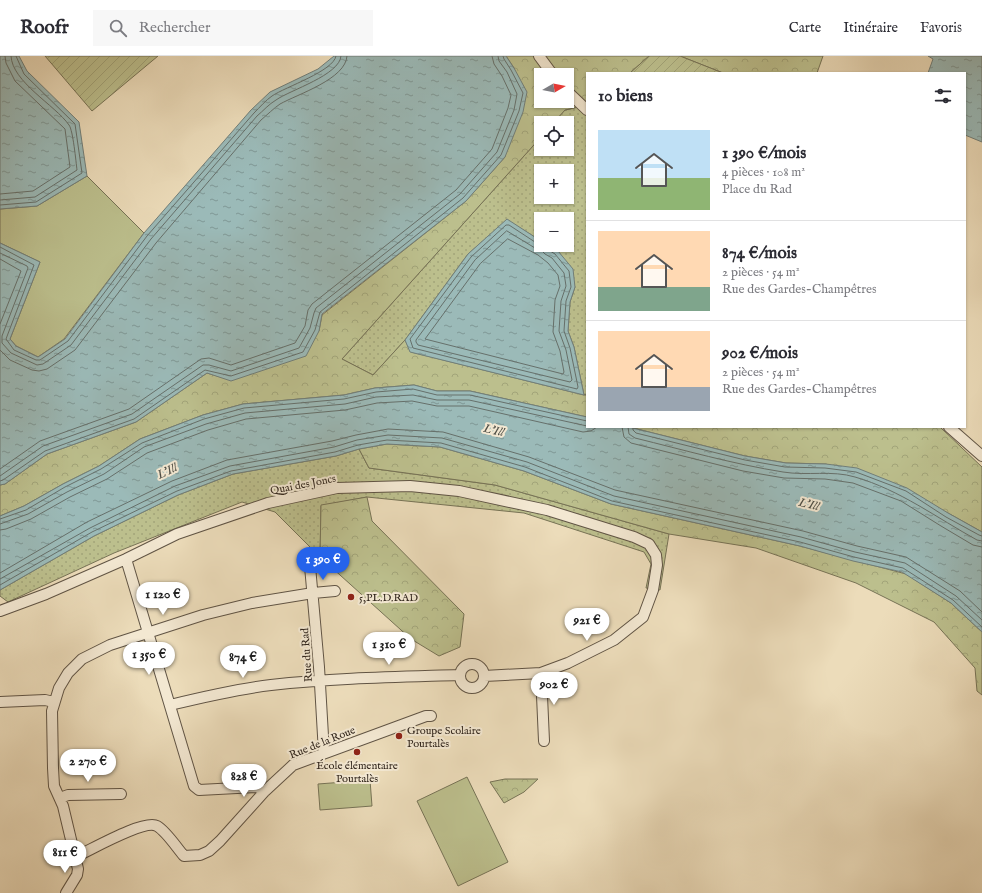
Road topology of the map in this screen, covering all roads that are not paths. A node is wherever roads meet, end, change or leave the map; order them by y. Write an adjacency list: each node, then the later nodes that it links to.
1 (539, 56): 2 (street)
2 (548, 68)
3 (574, 98): 4 (street)
4 (586, 109)
5 (950, 428): 6 (street)
6 (982, 456)
7 (309, 555): 10 (street, Rue du Rad)
8 (126, 559): 11 (street, Quai des Joncs); 12 (street); 13 (street, Quai des Joncs)
9 (335, 591): 10 (street)
10 (313, 593): 12 (street); 16 (street, Rue du Rad)
11 (0, 611)
12 (147, 633): 18 (street); 19 (street)
13 (541, 673): 15 (street); 21 (street)
14 (459, 675): 15 (street); 15 (street); 16 (street)
15 (484, 676)
16 (320, 682): 19 (street); 22 (street, Rue du Rad)
17 (0, 702): 18 (street)
18 (54, 702): 25 (street)
19 (170, 705): 23 (street)
20 (431, 716): 22 (street, Rue de la Roue)
21 (544, 740)
22 (324, 753): 23 (street, Rue de la Roue)
23 (265, 791): 26 (street, Rue de la Roue)
24 (120, 794): 25 (street)
25 (60, 798): 26 (street)
26 (75, 857): 27 (street)
27 (66, 893)

